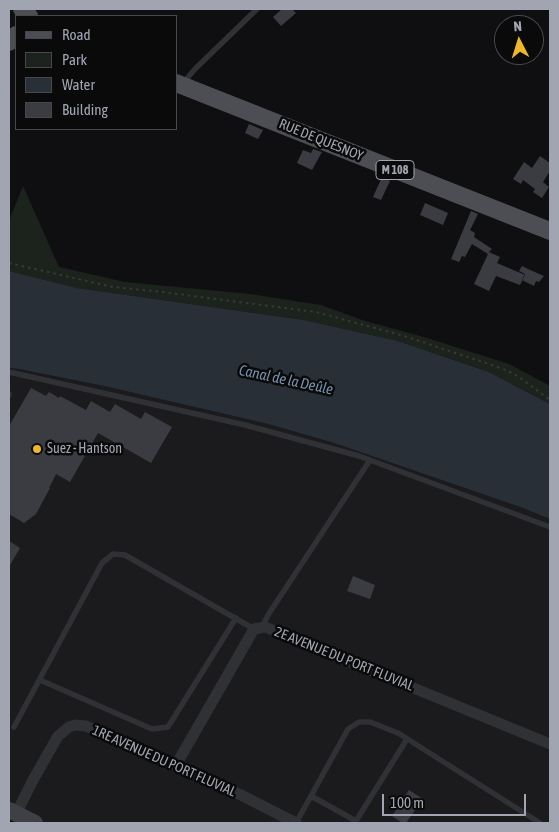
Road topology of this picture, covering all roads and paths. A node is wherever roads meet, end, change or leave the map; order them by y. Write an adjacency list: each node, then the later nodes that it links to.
1 (257, 9): 2 (lane)
2 (179, 84): 3 (main road, RUE DE QUESNOY / M 108)
3 (550, 231)
4 (9, 263): 6 (path)
5 (9, 372): 7 (lane)
6 (550, 400)
7 (370, 460): 8 (lane); 10 (lane)
8 (550, 527)
9 (236, 618): 10 (lane); 11 (lane); 11 (lane)
10 (258, 628): 14 (street, 2E AVENUE DU PORT FLUVIAL); 15 (street, 2E AVENUE DU PORT FLUVIAL)
11 (40, 680): 12 (lane)
12 (14, 727)
13 (407, 739): 16 (lane); 16 (lane); 20 (lane)
14 (550, 744)
15 (176, 765): 17 (street, 1RE AVENUE DU PORT FLUVIAL); 19 (street, 1RE AVENUE DU PORT FLUVIAL)
16 (311, 796): 19 (lane)
17 (12, 817): 18 (main road)
18 (35, 823)
19 (296, 823)
20 (540, 823)

